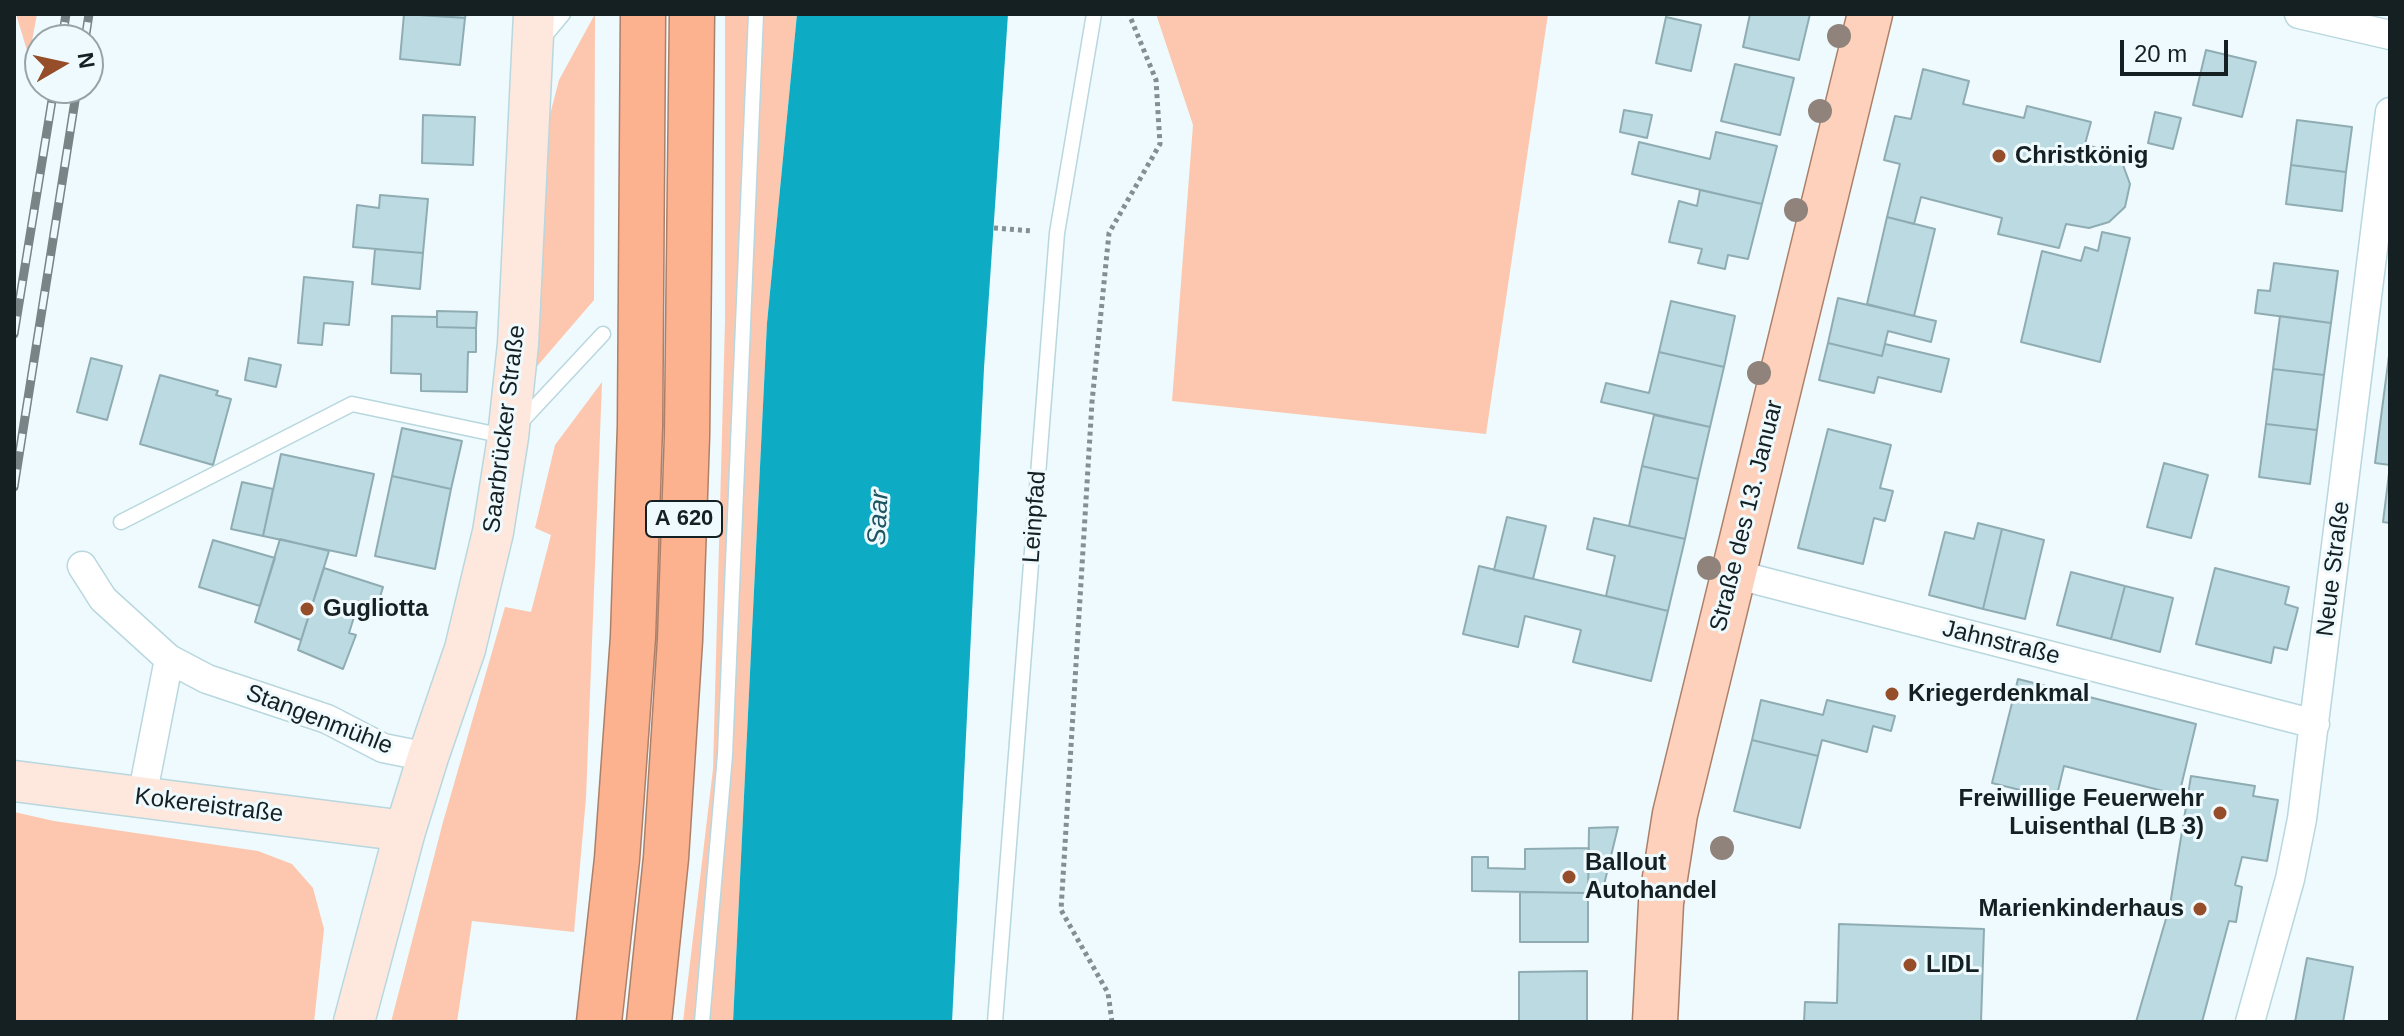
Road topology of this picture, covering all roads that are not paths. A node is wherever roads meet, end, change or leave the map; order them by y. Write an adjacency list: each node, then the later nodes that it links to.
1 (563, 14): 8 (lane)
2 (643, 14): 23 (highway, A 620)
3 (692, 14): 24 (highway, A 620)
4 (756, 14): 25 (lane)
5 (1094, 14): 26 (lane, Leinpfad)
6 (1870, 14): 15 (main road, Straße des 13. Januar)
7 (2299, 14): 9 (street)
8 (533, 33): 12 (street, Saarbrücker Straße)
9 (2390, 35)
10 (2390, 112): 17 (street, Neue Straße)
11 (603, 334): 12 (lane)
12 (508, 437): 13 (lane); 18 (street, Saarbrücker Straße)
13 (121, 522)
14 (82, 566): 16 (street, Stangenmühle)
15 (1734, 574): 17 (street, Jahnstraße); 27 (main road, Straße des 13. Januar)
16 (169, 659): 18 (street, Stangenmühle); 20 (street)
17 (2315, 724): 28 (street, Neue Straße)
18 (428, 757): 21 (street, Saarbrücker Straße)
19 (14, 781): 20 (street, Kokereistraße)
20 (142, 797): 21 (street, Kokereistraße)
21 (405, 831): 22 (street, Saarbrücker Straße)
22 (354, 1022)
23 (599, 1022)
24 (649, 1022)
25 (702, 1022)
26 (995, 1022)
27 (1655, 1022)
28 (2250, 1022)

